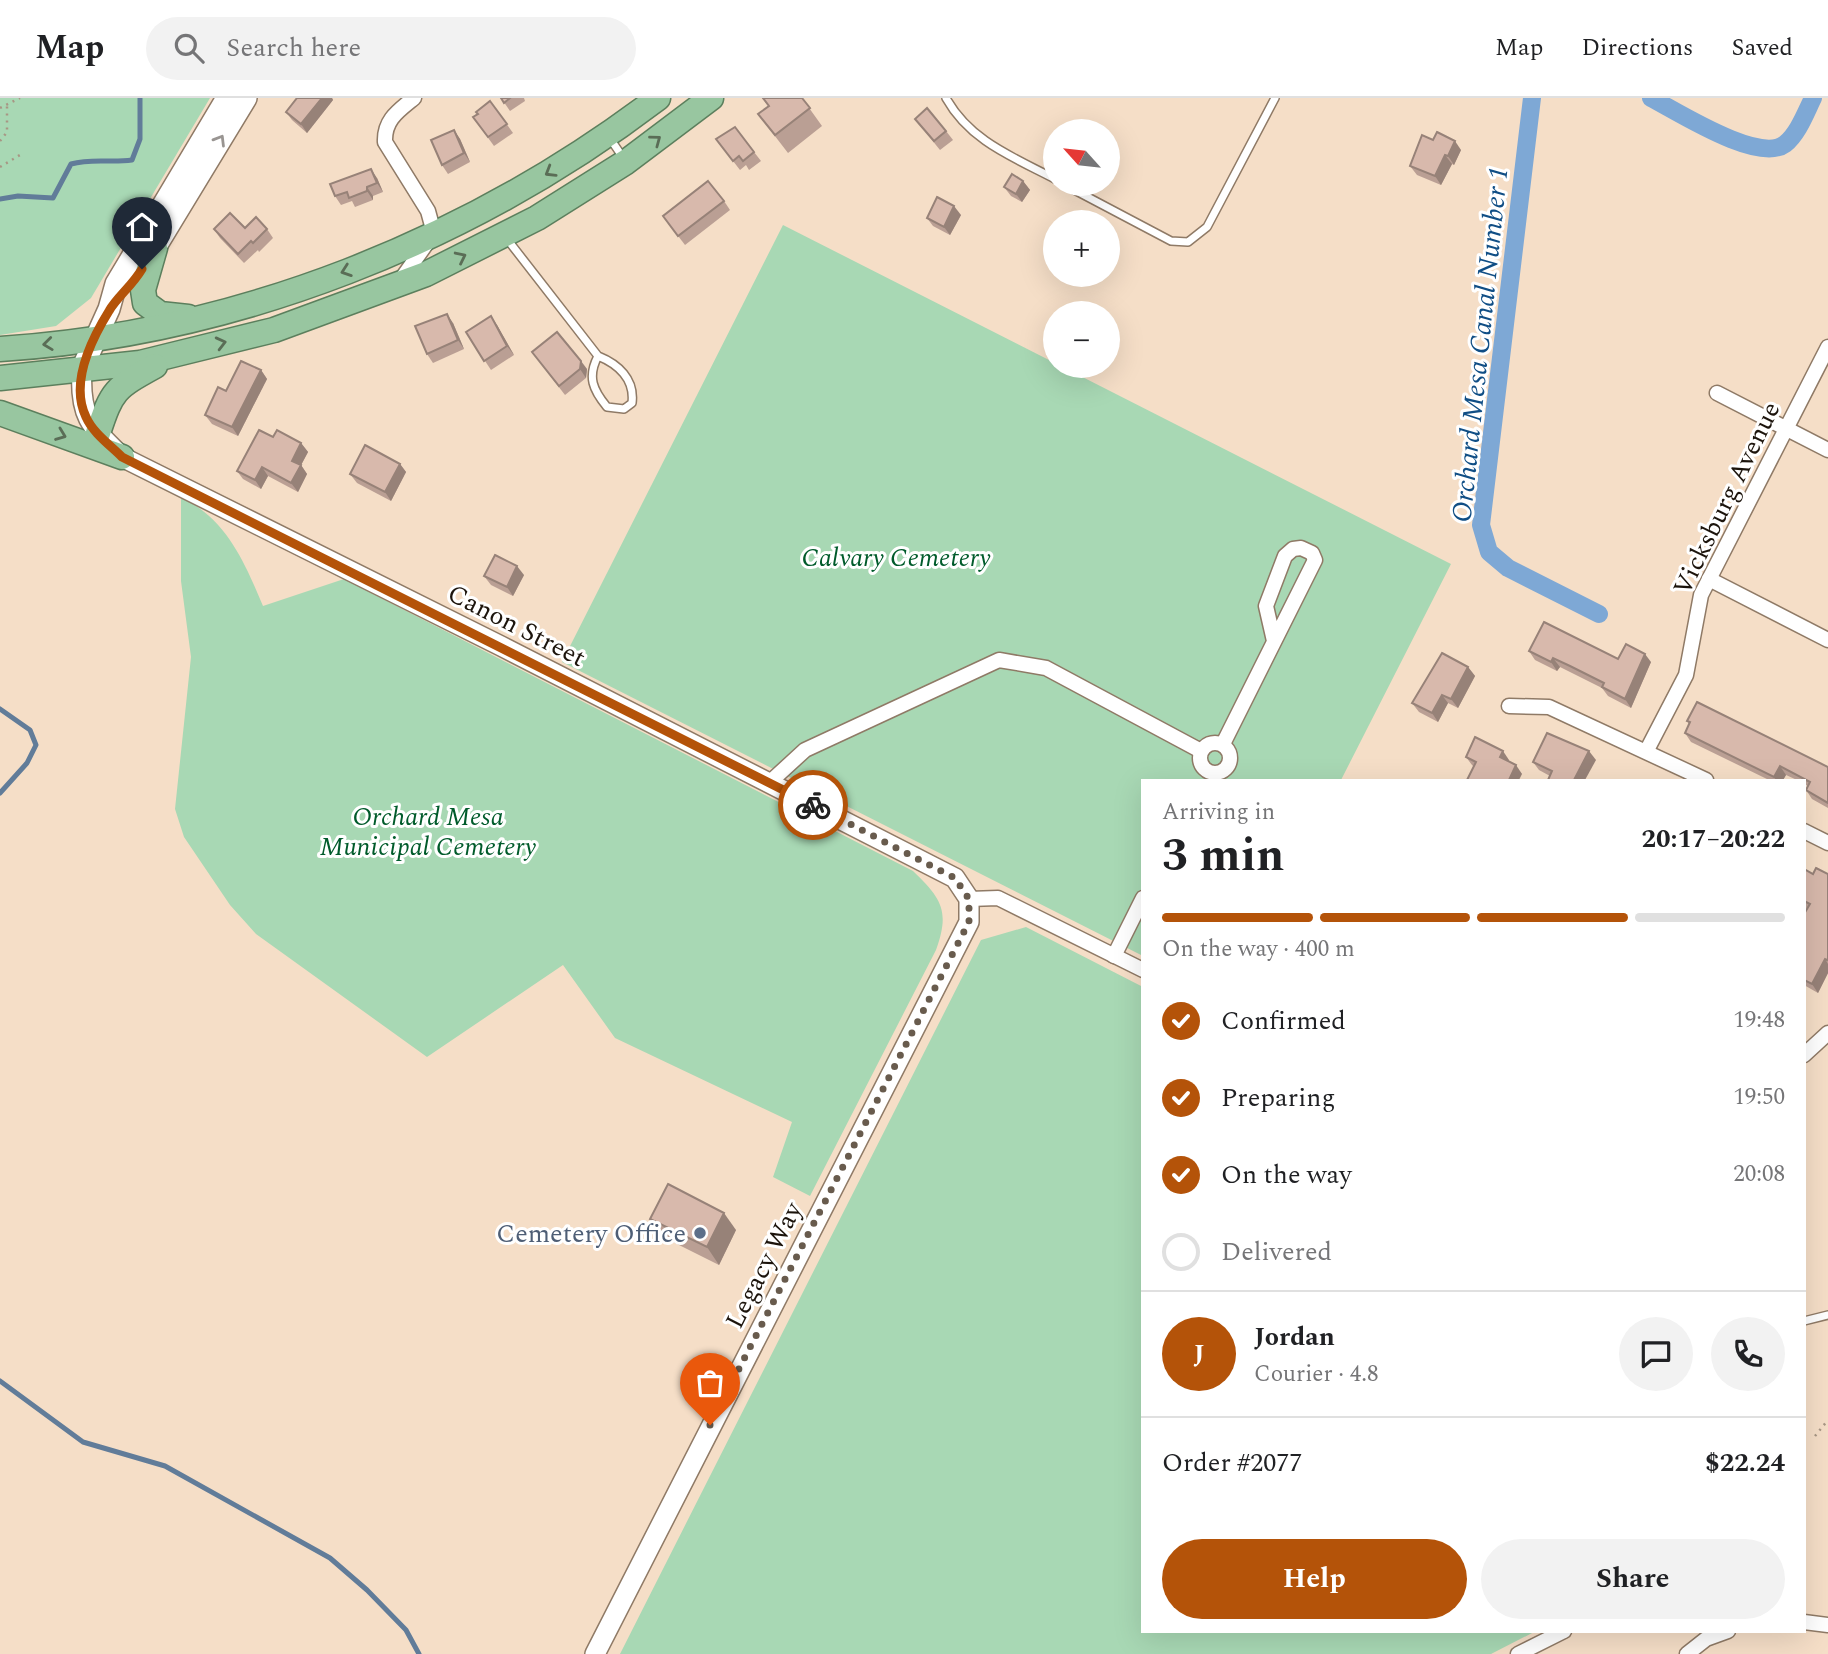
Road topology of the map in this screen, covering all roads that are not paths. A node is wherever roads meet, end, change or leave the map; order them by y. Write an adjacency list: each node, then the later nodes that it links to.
1 (227, 98): 16 (main road)
2 (246, 98): 14 (main road, one-way to 2)
3 (414, 98): 12 (street)
4 (658, 98): 8 (highway)
5 (711, 98): 9 (highway, one-way to 5)
6 (946, 98): 10 (lane)
7 (1275, 98): 11 (lane)
8 (608, 136): 9 (lane); 12 (highway, one-way to 12)
9 (626, 162): 13 (highway)
10 (1043, 173)
11 (1086, 196)
12 (434, 233): 15 (street); 17 (highway, one-way to 17)
13 (505, 236): 15 (highway, one-way to 13); 22 (lane)
14 (155, 248): 16 (main road); 17 (highway)
15 (398, 284): 21 (highway, one-way to 15)
16 (109, 309): 18 (main road)
17 (196, 318): 18 (highway)
18 (96, 338): 20 (highway, one-way to 20); 23 (main road)
19 (1828, 348): 27 (street, Vicksburg Avenue)
20 (0, 349)
21 (179, 353): 23 (highway); 28 (highway)
22 (598, 356): 22 (lane)
23 (82, 369): 24 (highway); 28 (street, Canon Street)
24 (0, 378)
25 (1717, 393): 27 (street)
26 (0, 413): 30 (highway, one-way to 30)
27 (1787, 429): 29 (street); 31 (street, Vicksburg Avenue)
28 (98, 433): 30 (street, Canon Street)
29 (1828, 450)
30 (122, 457): 40 (street, Canon Street)
31 (1709, 579): 32 (street); 36 (street, Vicksburg Avenue)
32 (1828, 640)
33 (1274, 641): 33 (street); 35 (street)
34 (1509, 706): 36 (street)
35 (1223, 744): 37 (street); 38 (street)
36 (1647, 750): 39 (street)
37 (1201, 751): 38 (street); 40 (street)
38 (1205, 776)
39 (1704, 779)
40 (769, 783): 43 (street, Canon Street)
41 (1806, 832): 42 (street)
42 (1828, 843)
43 (969, 899): 45 (street); 55 (street, Legacy Way)
44 (1141, 902): 45 (street)
45 (1114, 956): 46 (street)
46 (1141, 969)
47 (1828, 1033): 48 (street)
48 (1806, 1053)
49 (1828, 1315): 50 (lane)
50 (1806, 1320)
51 (1806, 1622): 52 (street)
52 (1828, 1625)
53 (1560, 1633): 56 (street)
54 (1722, 1633): 57 (street)
55 (595, 1654)
56 (1518, 1654)
57 (1687, 1654)

